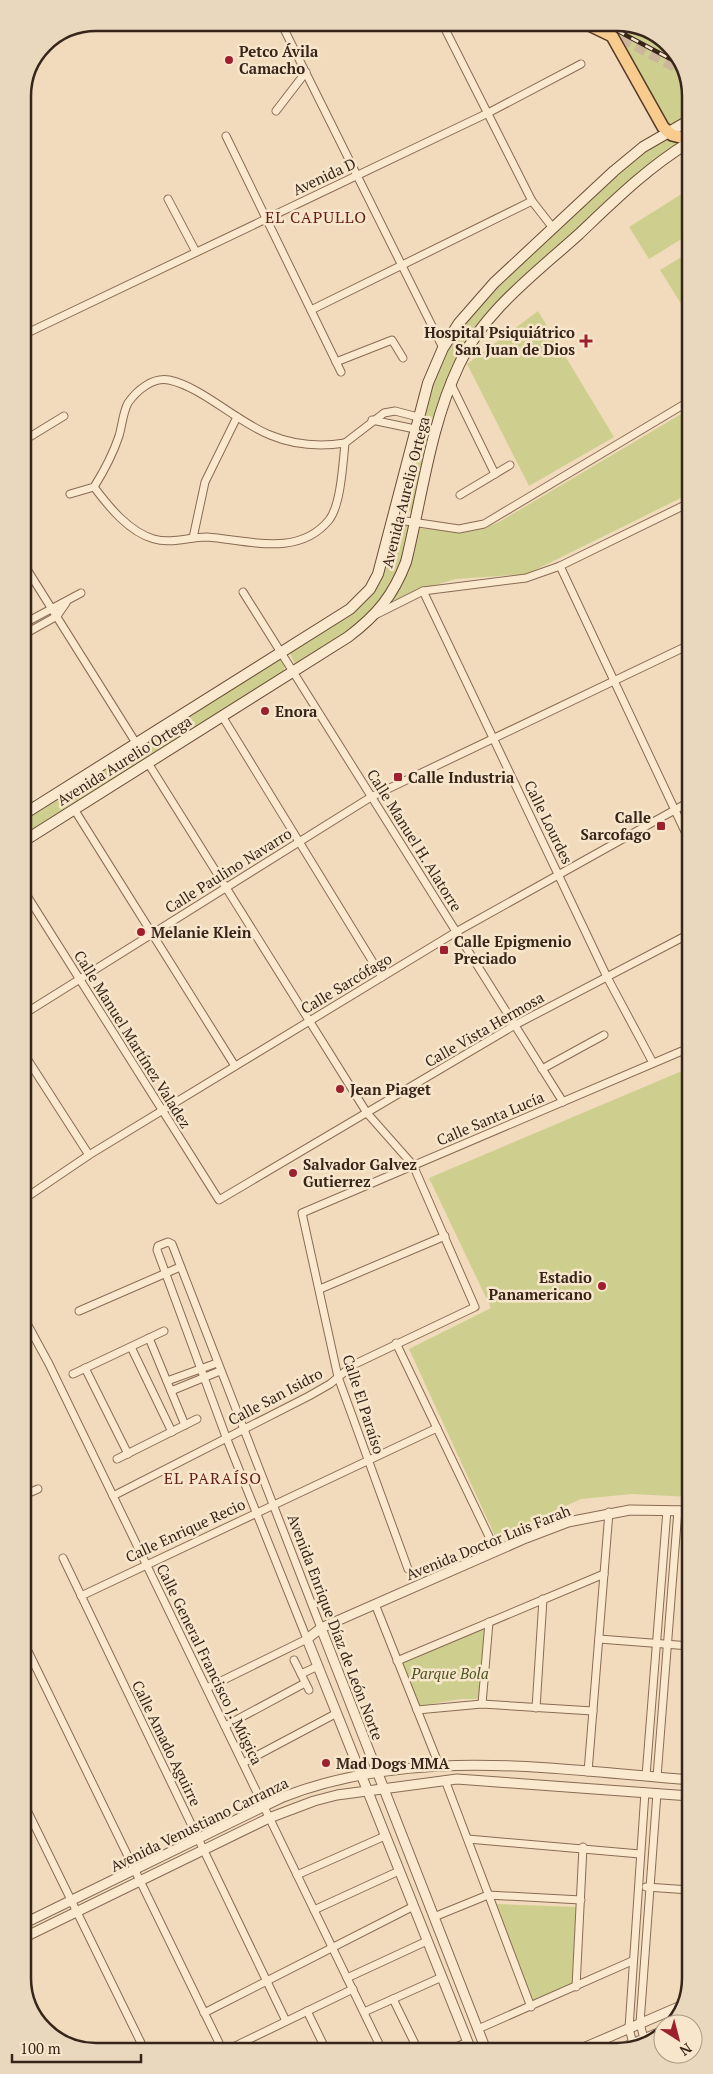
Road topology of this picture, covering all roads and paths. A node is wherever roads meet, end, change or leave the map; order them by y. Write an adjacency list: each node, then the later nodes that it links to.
1 (285, 31): 7 (street)
2 (446, 31): 9 (street)
3 (602, 31): 5 (main road)
4 (610, 31): 5 (main road)
5 (612, 36): 11 (main road)
6 (580, 64): 9 (street, Avenida D)
7 (306, 72): 8 (street); 15 (street)
8 (276, 111)
9 (488, 113): 15 (street, Avenida D); 17 (street)
10 (682, 124): 11 (main road, Avenida Aurelio Ortega)
11 (667, 132): 13 (main road); 19 (main road, Avenida Aurelio Ortega)
12 (226, 136): 18 (street)
13 (682, 137)
14 (682, 148): 28 (main road, Avenida Aurelio Ortega)
15 (358, 175): 18 (street, Avenida D); 21 (street)
16 (168, 199): 20 (street)
17 (532, 202): 19 (street); 21 (street)
18 (266, 219): 20 (street, Avenida D); 22 (street)
19 (553, 228): 24 (main road, Avenida Aurelio Ortega)
20 (196, 252): 23 (street, Avenida D)
21 (402, 265): 22 (street); 24 (street)
22 (310, 310): 26 (street)
23 (31, 331)
24 (443, 348): 33 (main road, Avenida Aurelio Ortega)
25 (403, 358): 26 (street)
26 (336, 362): 27 (street)
27 (341, 372)
28 (451, 384): 37 (street); 43 (main road, Avenida Aurelio Ortega)
29 (682, 406): 43 (street)
30 (64, 416): 34 (street)
31 (237, 417): 35 (street); 38 (street); 44 (street)
32 (372, 420): 33 (street); 33 (street); 35 (street)
33 (416, 422): 42 (main road, Avenida Aurelio Ortega)
34 (31, 436)
35 (345, 443): 44 (street)
36 (510, 465): 37 (street)
37 (495, 474): 40 (street)
38 (94, 487): 39 (street); 44 (street)
39 (70, 494)
40 (460, 495)
41 (682, 506): 45 (street)
42 (392, 519): 43 (street); 57 (main road, Avenida Aurelio Ortega)
43 (415, 523): 52 (main road, Avenida Aurelio Ortega)
44 (193, 538)
45 (560, 566): 48 (street); 59 (street)
46 (31, 575): 51 (street)
47 (243, 592): 57 (street, Calle Manuel H. Alatorre)
48 (423, 592): 52 (street); 61 (street, Calle Lourdes)
49 (81, 593): 50 (street)
50 (66, 603): 51 (street); 53 (street)
51 (52, 608): 53 (street); 54 (street)
52 (376, 614): 58 (main road, Avenida Aurelio Ortega)
53 (57, 616): 55 (street); 62 (street)
54 (31, 620)
55 (31, 631)
56 (682, 648): 59 (street)
57 (282, 652): 58 (street, Calle Manuel H. Alatorre); 62 (main road, Avenida Aurelio Ortega)
58 (294, 671): 60 (main road, Avenida Aurelio Ortega); 64 (street, Calle Manuel H. Alatorre)
59 (614, 681): 61 (street); 68 (street)
60 (222, 716): 63 (main road, Avenida Aurelio Ortega); 71 (street)
61 (493, 739): 64 (street); 72 (street, Calle Lourdes)
62 (136, 743): 67 (main road, Avenida Aurelio Ortega)
63 (148, 763): 66 (main road, Avenida Aurelio Ortega); 73 (street)
64 (371, 797): 71 (street, Calle Paulino Navarro); 75 (street, Calle Manuel H. Alatorre)
65 (682, 806): 68 (street, Calle Sarcófago)
66 (74, 809): 70 (main road, Avenida Aurelio Ortega); 76 (street)
67 (31, 810)
68 (675, 810): 69 (street); 72 (street, Calle Sarcófago)
69 (682, 825)
70 (31, 836)
71 (298, 842): 73 (street, Calle Paulino Navarro); 78 (street)
72 (558, 874): 75 (street, Calle Sarcófago); 79 (street, Calle Lourdes)
73 (226, 888): 76 (street, Calle Paulino Navarro); 82 (street)
74 (31, 902): 80 (street, Calle Manuel Martínez Valadez)
75 (456, 932): 78 (street, Calle Sarcófago); 83 (street, Calle Manuel H. Alatorre)
76 (152, 934): 80 (street, Calle Paulino Navarro); 88 (street)
77 (682, 938): 79 (street, Calle Vista Hermosa)
78 (382, 977): 82 (street, Calle Sarcófago)
79 (607, 977): 83 (street, Calle Vista Hermosa); 86 (street, Calle Lourdes)
80 (79, 980): 81 (street, Calle Paulino Navarro); 91 (street, Calle Manuel Martínez Valadez)
81 (31, 1010)
82 (310, 1021): 88 (street, Calle Sarcófago); 92 (street)
83 (515, 1025): 89 (street, Calle Manuel H. Alatorre); 92 (street, Calle Vista Hermosa)
84 (604, 1035): 89 (street)
85 (682, 1051): 86 (street, Calle Santa Lucía)
86 (653, 1063): 90 (street, Calle Santa Lucía)
87 (31, 1065): 93 (street)
88 (235, 1066): 91 (street, Calle Sarcófago)
89 (542, 1069): 90 (street, Calle Manuel H. Alatorre)
90 (563, 1102): 94 (street, Calle Santa Lucía)
91 (163, 1111): 93 (street, Calle Sarcófago); 96 (street, Calle Manuel Martínez Valadez)
92 (367, 1113): 94 (street); 96 (street, Calle Vista Hermosa)
93 (89, 1155): 95 (street, Calle Sarcófago)
94 (414, 1165): 97 (street, Calle Santa Lucía); 98 (street)
95 (31, 1194)
96 (219, 1200)
97 (302, 1213): 101 (street, Calle El Paraíso)
98 (445, 1236): 101 (street); 106 (street, Calle San Isidro)
99 (180, 1267): 100 (street); 100 (street, Avenida Enrique Díaz de León Norte); 108 (street, Avenida Enrique Díaz de León Norte)
100 (166, 1273): 102 (street); 110 (street, Avenida Enrique Díaz de León Norte)
101 (320, 1288): 114 (street, Calle El Paraíso)
102 (79, 1311)
103 (164, 1330): 105 (street)
104 (31, 1332): 128 (street, Calle General Francisco J. Múgica)
105 (150, 1338): 107 (street); 115 (street)
106 (396, 1342): 114 (street, Calle San Isidro); 119 (street)
107 (131, 1347): 109 (street); 121 (street)
108 (218, 1364): 110 (street); 111 (street, Avenida Enrique Díaz de León Norte)
109 (85, 1368): 112 (street); 123 (street)
110 (201, 1369): 113 (street, Avenida Enrique Díaz de León Norte); 115 (street)
111 (220, 1371): 113 (street); 120 (street, Avenida Enrique Díaz de León Norte)
112 (73, 1374)
113 (204, 1377): 116 (street); 122 (street, Avenida Enrique Díaz de León Norte)
114 (338, 1377): 120 (street, Calle San Isidro); 125 (street, Calle El Paraíso)
115 (167, 1381): 116 (street)
116 (171, 1391): 118 (street)
117 (197, 1419): 118 (street)
118 (185, 1425): 121 (street)
119 (437, 1428): 125 (street, Calle Enrique Recio); 135 (street)
120 (242, 1429): 122 (street, Calle San Isidro); 129 (street, Avenida Enrique Díaz de León Norte)
121 (172, 1432): 123 (street)
122 (226, 1438): 128 (street, Calle San Isidro); 133 (street, Avenida Enrique Díaz de León Norte)
123 (128, 1454): 124 (street)
124 (117, 1459)
125 (368, 1461): 129 (street, Calle Enrique Recio); 138 (street, Calle El Paraíso)
126 (38, 1489): 127 (street)
127 (31, 1492)
128 (113, 1496): 137 (street, Calle General Francisco J. Múgica)
129 (273, 1504): 133 (street, Calle Enrique Recio); 144 (street, Avenida Enrique Díaz de León Norte)
130 (666, 1510): 131 (street, Avenida Doctor Luis Farah); 134 (street, Avenida Doctor Luis Farah); 147 (street)
131 (678, 1510): 132 (street, Avenida Doctor Luis Farah); 148 (street)
132 (682, 1510)
133 (256, 1512): 137 (street, Calle Enrique Recio); 145 (street, Avenida Enrique Díaz de León Norte)
134 (609, 1512): 135 (street, Avenida Doctor Luis Farah); 139 (street)
135 (496, 1552): 142 (street, Avenida Doctor Luis Farah)
136 (63, 1558): 140 (street, Calle Amado Aguirre)
137 (146, 1564): 140 (street, Calle Enrique Recio); 155 (street, Calle General Francisco J. Múgica)
138 (408, 1569)
139 (604, 1574): 141 (street); 146 (street)
140 (81, 1596): 180 (street, Calle Amado Aguirre)
141 (543, 1599): 143 (street); 157 (street)
142 (375, 1604): 144 (street, Avenida Doctor Luis Farah); 152 (street)
143 (489, 1622): 152 (street); 156 (street)
144 (321, 1628): 145 (street, Avenida Doctor Luis Farah); 164 (street, Avenida Enrique Díaz de León Norte)
145 (307, 1639): 153 (street, Avenida Enrique Díaz de León Norte); 155 (street)
146 (599, 1639): 147 (street); 159 (street)
147 (656, 1644): 148 (street); 167 (street)
148 (668, 1644): 149 (street); 168 (street)
149 (682, 1645)
150 (31, 1660): 185 (street)
151 (294, 1660): 154 (street)
152 (397, 1661): 158 (street)
153 (318, 1666): 154 (street); 160 (street, Avenida Enrique Díaz de León Norte)
154 (301, 1674): 161 (street)
155 (206, 1688): 161 (street, Calle General Francisco J. Múgica)
156 (482, 1704): 157 (street); 158 (street)
157 (536, 1708): 159 (street)
158 (417, 1710): 163 (street)
159 (593, 1712): 165 (street)
160 (337, 1713): 162 (street); 166 (street, Avenida Enrique Díaz de León Norte)
161 (225, 1726): 162 (street, Calle General Francisco J. Múgica)
162 (243, 1763): 176 (street, Calle General Francisco J. Múgica)
163 (439, 1765): 164 (street, Avenida Venustiano Carranza); 165 (street, Avenida Venustiano Carranza)
164 (377, 1772): 166 (street, Avenida Venustiano Carranza); 171 (street, Avenida Enrique Díaz de León Norte)
165 (588, 1772): 167 (street, Avenida Venustiano Carranza)
166 (361, 1774): 172 (street, Avenida Enrique Díaz de León Norte); 176 (street, Avenida Venustiano Carranza)
167 (646, 1776): 168 (street, Avenida Venustiano Carranza)
168 (657, 1777): 169 (street, Avenida Venustiano Carranza)
169 (682, 1779)
170 (445, 1780): 171 (street, Avenida Venustiano Carranza); 173 (street, Avenida Venustiano Carranza); 181 (street)
171 (384, 1788): 172 (street, Avenida Venustiano Carranza); 198 (street, Avenida Enrique Díaz de León Norte)
172 (367, 1790): 178 (street, Avenida Venustiano Carranza); 179 (street, Avenida Enrique Díaz de León Norte)
173 (645, 1792): 174 (street, Avenida Venustiano Carranza); 184 (street)
174 (656, 1793): 175 (street, Avenida Venustiano Carranza); 190 (street)
175 (682, 1795)
176 (264, 1806): 178 (street, Calle General Francisco J. Múgica); 180 (street, Avenida Venustiano Carranza)
177 (31, 1818): 194 (street)
178 (270, 1818): 183 (street, Avenida Venustiano Carranza); 187 (street, Calle General Francisco J. Múgica)
179 (385, 1836): 186 (street, Avenida Enrique Díaz de León Norte); 187 (street)
180 (198, 1839): 183 (street, Calle Amado Aguirre); 185 (street, Avenida Venustiano Carranza)
181 (468, 1839): 182 (street); 192 (street)
182 (583, 1847): 184 (street); 193 (street)
183 (203, 1850): 188 (street, Avenida Venustiano Carranza); 206 (street, Calle Amado Aguirre)
184 (640, 1854): 189 (street)
185 (134, 1870): 188 (street); 194 (street, Avenida Venustiano Carranza)
186 (399, 1871): 195 (street, Avenida Enrique Díaz de León Norte); 196 (street)
187 (297, 1875): 196 (street, Calle General Francisco J. Múgica)
188 (140, 1881): 197 (street, Avenida Venustiano Carranza); 214 (street)
189 (640, 1887): 190 (street); 203 (street)
190 (650, 1887): 191 (street); 216 (street)
191 (682, 1889)
192 (488, 1895): 193 (street); 198 (street); 210 (street)
193 (581, 1900): 207 (street)
194 (72, 1901): 197 (street); 199 (street, Avenida Venustiano Carranza)
195 (414, 1906): 201 (street, Avenida Enrique Díaz de León Norte); 202 (street)
196 (314, 1910): 202 (street, Calle General Francisco J. Múgica)
197 (77, 1912): 200 (street, Avenida Venustiano Carranza); 221 (street)
198 (434, 1917): 218 (street, Avenida Enrique Díaz de León Norte)
199 (31, 1920)
200 (31, 1934)
201 (427, 1941): 204 (street, Avenida Enrique Díaz de León Norte); 205 (street)
202 (332, 1946): 205 (street, Calle General Francisco J. Múgica); 206 (street)
203 (632, 1961): 207 (street); 217 (street)
204 (442, 1977): 209 (street); 227 (street, Avenida Enrique Díaz de León Norte)
205 (347, 1978): 208 (street, Calle General Francisco J. Múgica)
206 (267, 1983): 214 (street); 215 (street, Calle Amado Aguirre)
207 (576, 1986): 210 (street)
208 (353, 1989): 212 (street); 213 (street, Calle General Francisco J. Múgica)
209 (393, 1999): 213 (street); 226 (street)
210 (531, 2007): 218 (street)
211 (673, 2009): 216 (street)
212 (306, 2011): 215 (street); 224 (street)
213 (364, 2012): 225 (street, Calle General Francisco J. Múgica)
214 (204, 2013): 222 (street)
215 (286, 2021): 223 (street)
216 (640, 2023): 217 (street); 219 (street)
217 (629, 2028): 220 (street); 229 (street)
218 (478, 2029): 228 (street, Avenida Enrique Díaz de León Norte)
219 (644, 2037)
220 (632, 2041)
221 (141, 2043)
222 (220, 2043)
223 (241, 2043)
224 (322, 2043)
225 (379, 2043)
226 (415, 2043)
227 (468, 2043)
228 (483, 2043)
229 (595, 2043)

